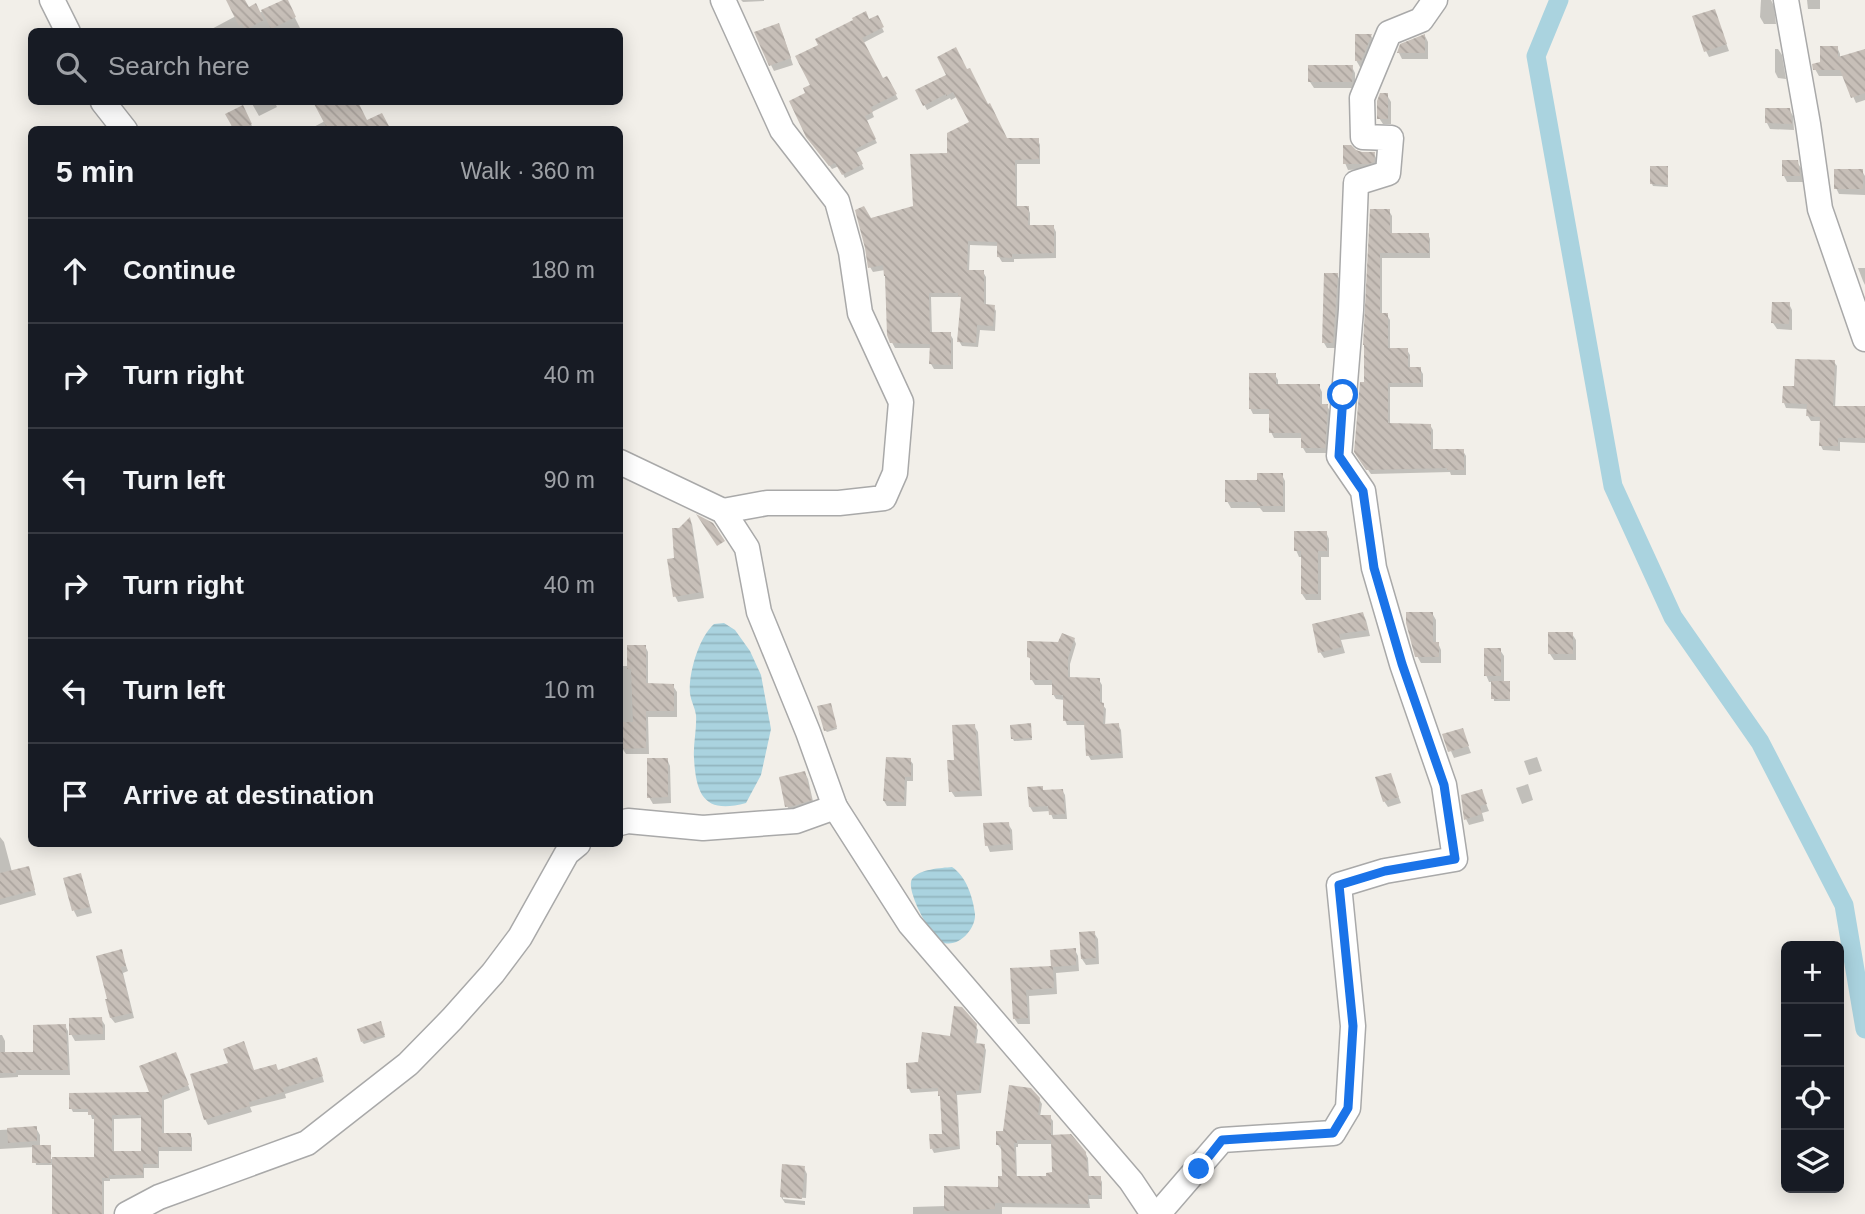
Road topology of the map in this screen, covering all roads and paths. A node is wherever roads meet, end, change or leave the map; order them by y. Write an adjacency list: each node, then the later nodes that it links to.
1 (52, 0): 5 (street)
2 (723, 0): 10 (street)
3 (1435, 0): 15 (street)
4 (1786, 0): 8 (street)
5 (66, 28)
6 (105, 105): 7 (street)
7 (122, 126)
8 (1865, 339)
9 (623, 463): 10 (street)
10 (723, 511): 11 (street)
11 (835, 807): 12 (street); 15 (street)
12 (623, 822)
13 (574, 847): 14 (street)
14 (127, 1214)
15 (1155, 1214)

